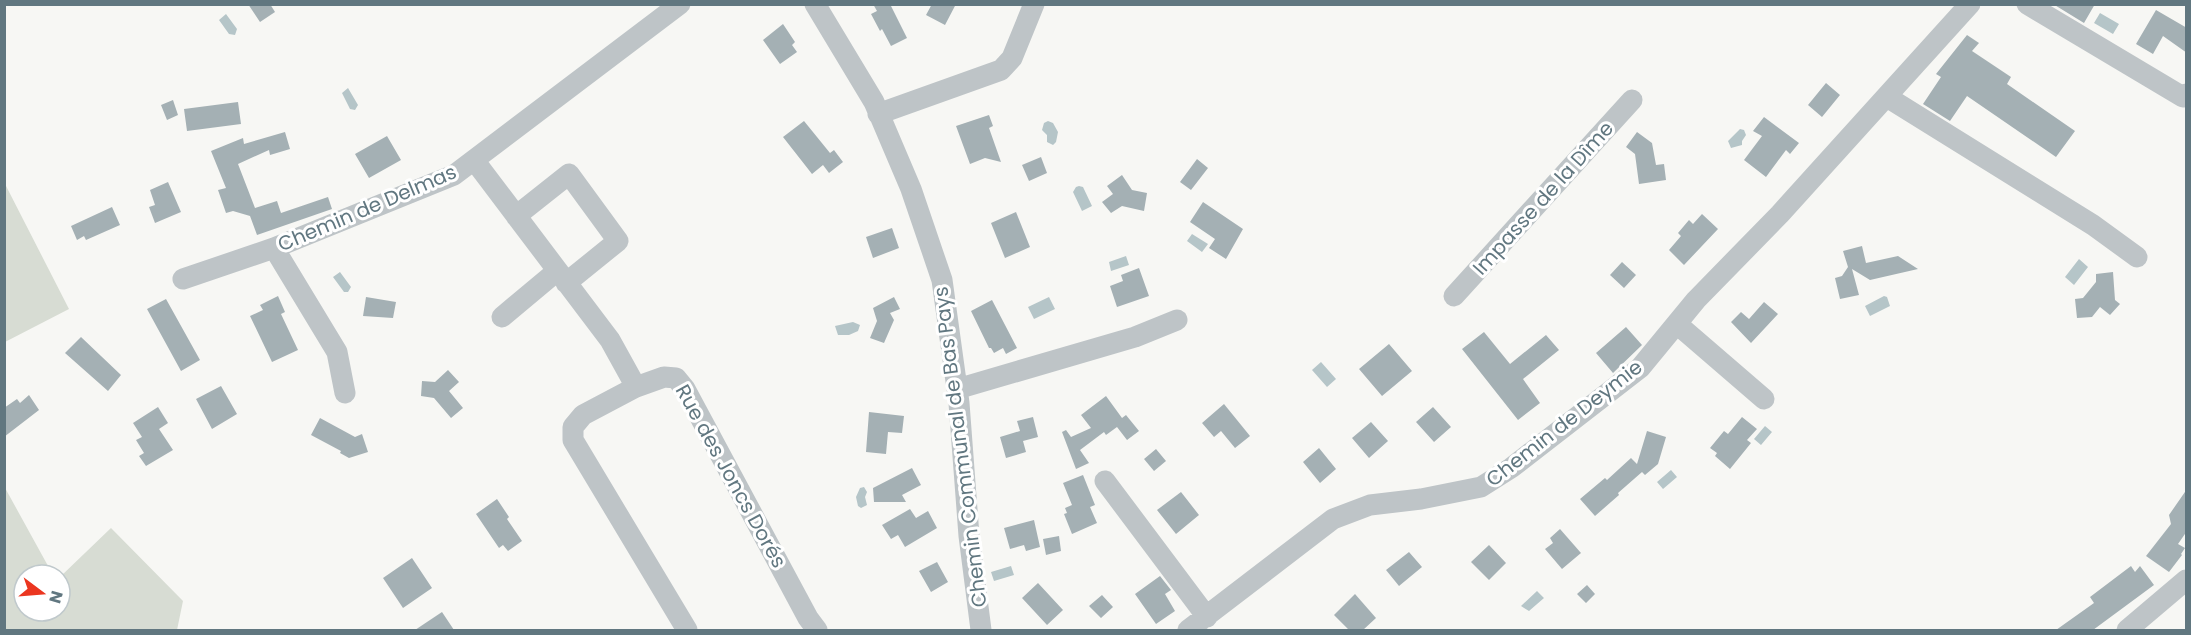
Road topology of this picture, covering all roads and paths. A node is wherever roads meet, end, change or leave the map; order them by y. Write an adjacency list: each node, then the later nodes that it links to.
1 (680, 4): 10 (street, Chemin de Delmas)
2 (816, 4): 9 (street, Chemin Communal de Bas Pays)
3 (1035, 4): 9 (street)
4 (1970, 4): 7 (street, Chemin de Deymie)
5 (2027, 4): 6 (street)
6 (2187, 94)
7 (1887, 97): 13 (street); 19 (street, Chemin de Deymie)
8 (1632, 100): 16 (street, Impasse de la Dîme)
9 (878, 114): 21 (street, Chemin Communal de Bas Pays)
10 (474, 160): 11 (street); 12 (street, Chemin de Delmas)
11 (516, 216): 14 (street); 14 (street)
12 (274, 248): 15 (street, Chemin de Delmas); 22 (street)
13 (2137, 256)
14 (562, 277): 17 (street); 20 (street)
15 (183, 279)
16 (1454, 296)
17 (502, 317)
18 (1177, 320): 21 (street)
19 (1677, 324): 23 (street); 26 (street, Chemin de Deymie)
20 (636, 387): 28 (street, Rue des Joncs Dorés); 29 (street, Rue des Joncs Dorés)
21 (957, 389): 30 (street, Chemin Communal de Bas Pays)
22 (345, 393)
23 (1764, 399)
24 (1105, 481): 26 (street)
25 (2187, 580): 27 (street)
26 (1207, 617): 31 (street, Chemin de Deymie)
27 (2139, 627)
28 (687, 630)
29 (817, 630)
30 (981, 630)
31 (1188, 630)

